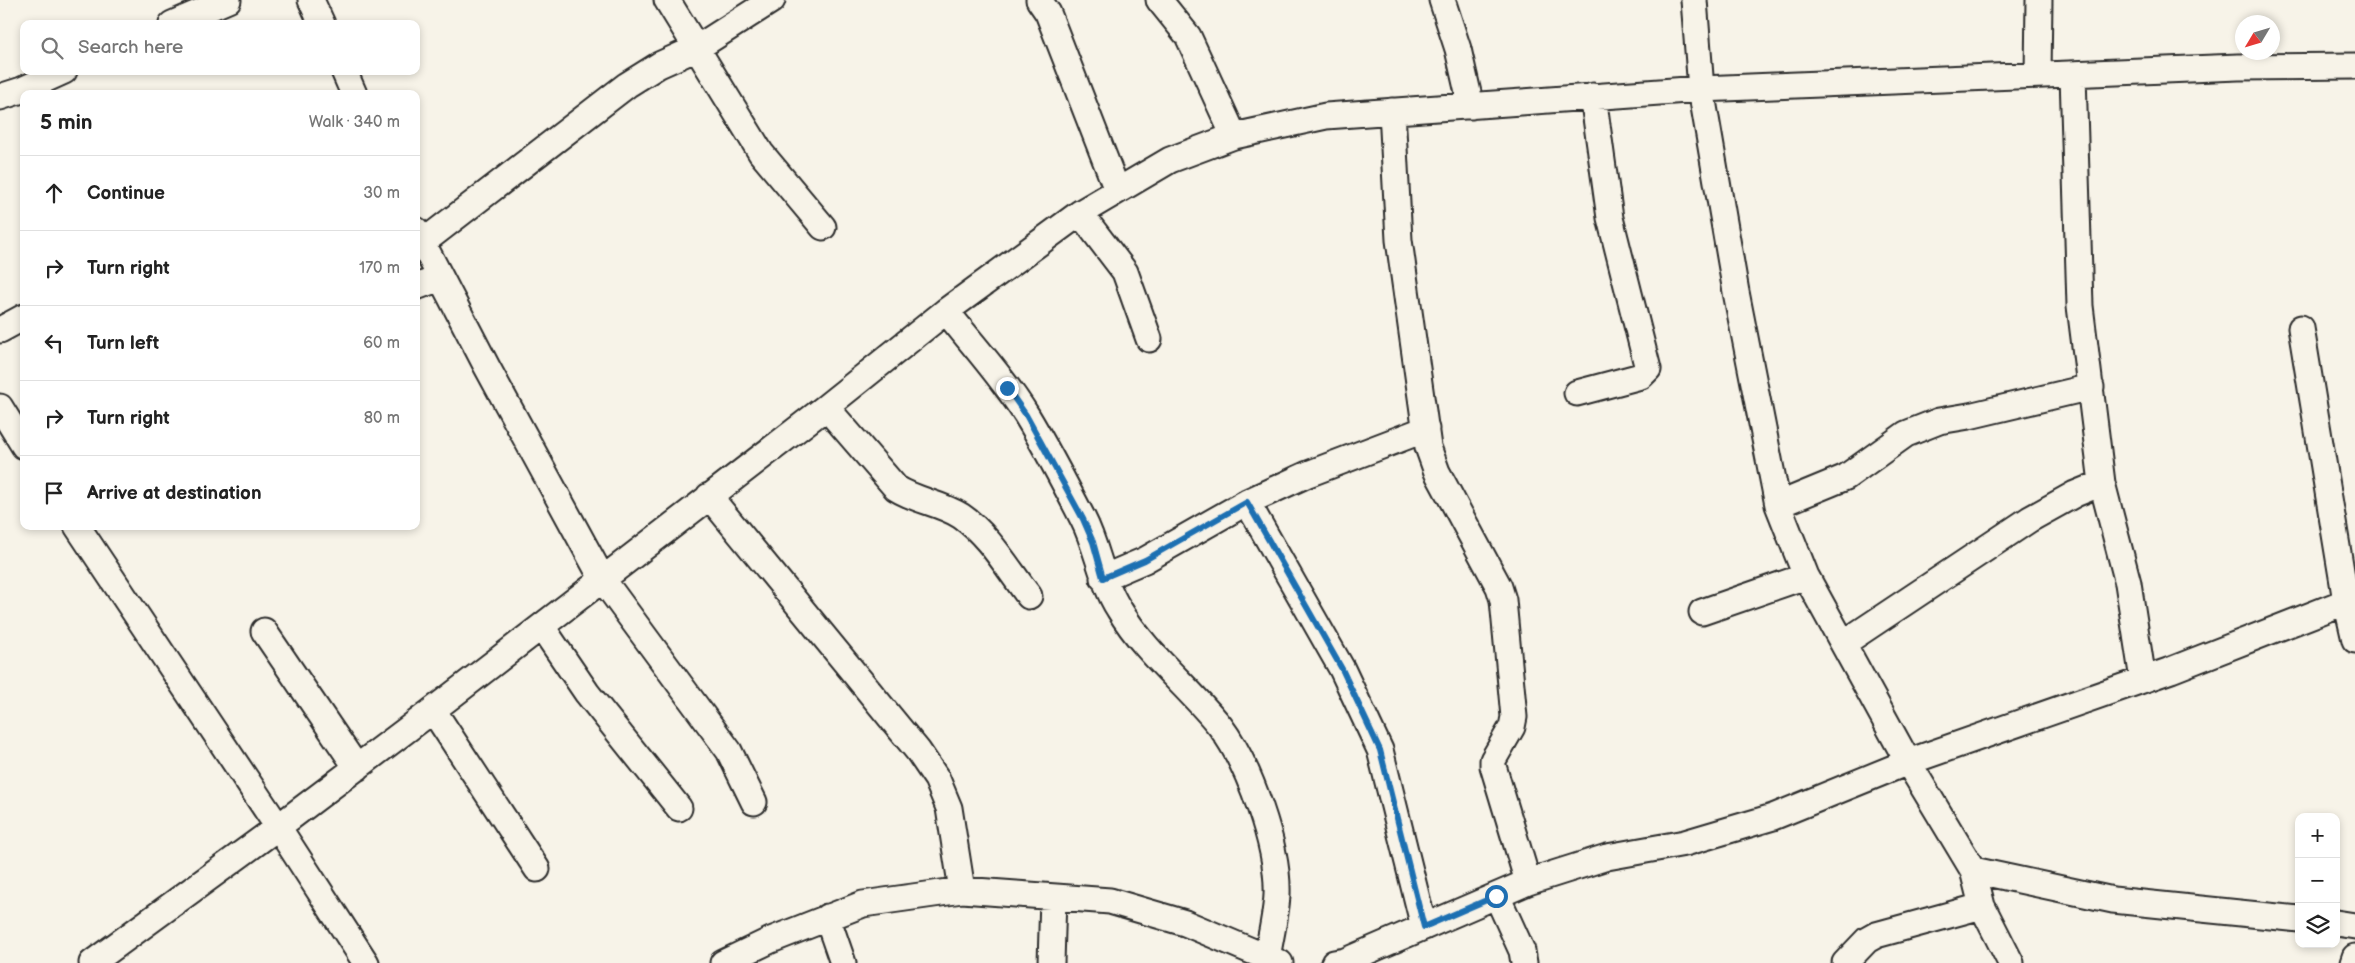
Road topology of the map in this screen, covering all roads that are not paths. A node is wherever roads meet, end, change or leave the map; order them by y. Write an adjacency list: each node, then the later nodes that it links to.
1 (228, 0): 10 (street)
2 (311, 0): 11 (street)
3 (667, 0): 12 (street)
4 (772, 0): 12 (street)
5 (1040, 0): 27 (street)
6 (1159, 0): 26 (street)
7 (1442, 0): 24 (street)
8 (1694, 0): 20 (street)
9 (2039, 0): 16 (street)
10 (181, 20)
11 (320, 20)
12 (697, 48): 29 (street); 30 (street)
13 (2355, 66): 17 (street)
14 (55, 75): 18 (street)
15 (346, 75): 19 (street)
16 (2038, 75): 17 (street); 20 (street)
17 (2073, 75): 39 (street)
18 (22, 90)
19 (352, 90)
20 (1700, 90): 22 (street); 48 (street)
21 (20, 91): 23 (street)
22 (1593, 96): 24 (street); 40 (street)
23 (0, 97)
24 (1471, 106): 25 (street)
25 (1392, 111): 26 (street); 43 (street)
26 (1234, 136): 27 (street)
27 (1118, 190): 28 (street)
28 (1080, 213): 34 (street); 38 (street)
29 (823, 227)
30 (420, 235)
31 (420, 238): 32 (street)
32 (440, 278): 33 (street); 52 (street)
33 (420, 286)
34 (946, 311): 41 (street); 51 (street)
35 (20, 319): 37 (street)
36 (2301, 328): 54 (street)
37 (0, 330)
38 (1149, 339)
39 (2091, 387): 45 (street); 48 (street)
40 (1577, 393)
41 (826, 407): 46 (street); 53 (street)
42 (0, 408): 44 (street)
43 (1426, 429): 47 (street); 69 (street)
44 (20, 440)
45 (2102, 483): 59 (street); 60 (street)
46 (709, 496): 52 (street); 70 (street)
47 (1247, 502): 51 (street); 78 (street)
48 (1778, 505): 50 (street)
49 (80, 530): 66 (street)
50 (1806, 576): 55 (street); 59 (street)
51 (1103, 578): 81 (street)
52 (604, 580): 56 (street); 64 (street)
53 (1029, 596)
54 (2350, 600): 58 (street); 60 (street)
55 (1702, 612)
56 (542, 626): 61 (street); 65 (street)
57 (264, 631): 63 (street)
58 (2355, 640)
59 (1844, 643): 62 (street)
60 (2143, 680): 62 (street)
61 (433, 710): 63 (street); 67 (street)
62 (1908, 762): 68 (street); 69 (street)
63 (357, 768): 66 (street)
64 (754, 802)
65 (679, 808)
66 (278, 828): 82 (street); 83 (street)
67 (537, 869)
68 (1973, 870): 73 (street); 75 (street)
69 (1528, 882): 71 (street)
70 (962, 890): 72 (street); 74 (street)
71 (1496, 896): 78 (street); 80 (street)
72 (1053, 897): 81 (street); 86 (street)
73 (1982, 906): 88 (street); 89 (street)
74 (827, 917): 84 (street); 85 (street)
75 (2295, 919)
76 (2340, 924): 77 (street)
77 (2355, 926)
78 (1424, 927): 87 (street)
79 (2355, 957): 90 (street)
80 (1528, 959)
81 (1263, 960)
82 (92, 963)
83 (366, 963)
84 (724, 963)
85 (843, 963)
86 (1051, 963)
87 (1334, 963)
88 (1844, 963)
89 (2011, 963)
90 (2353, 963)

